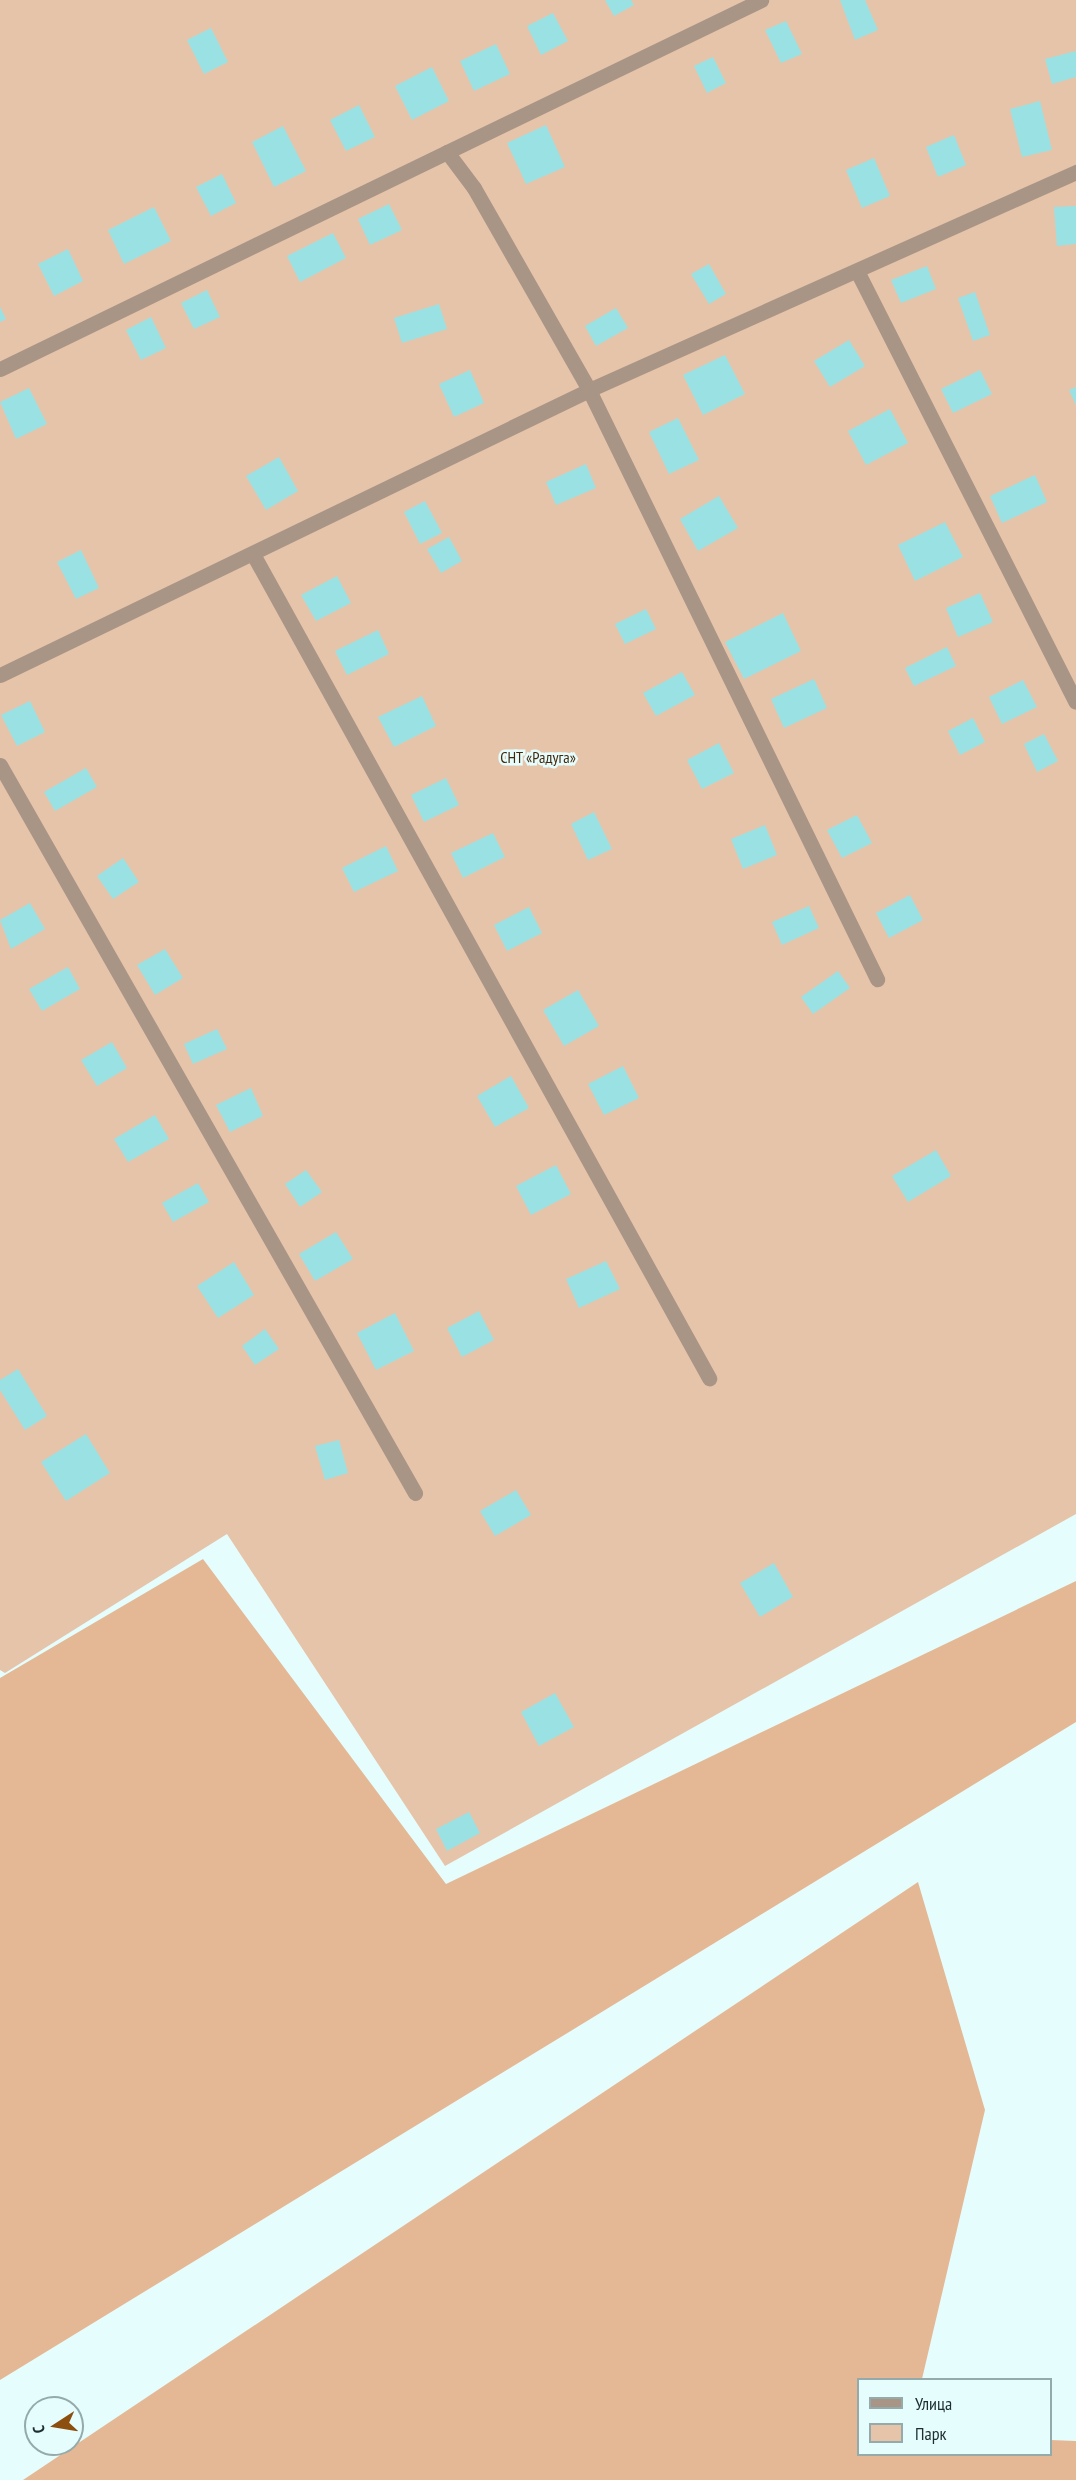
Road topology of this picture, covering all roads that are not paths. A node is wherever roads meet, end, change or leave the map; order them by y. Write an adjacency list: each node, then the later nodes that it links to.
1 (760, 0): 2 (street)
2 (447, 152): 5 (street); 6 (street)
3 (1076, 171): 4 (street)
4 (857, 271): 6 (street); 9 (street)
5 (0, 369)
6 (590, 390): 7 (street); 11 (street)
7 (254, 556): 8 (street); 12 (street)
8 (0, 675)
9 (1076, 702)
10 (0, 765): 13 (street)
11 (877, 979)
12 (709, 1378)
13 (415, 1493)

